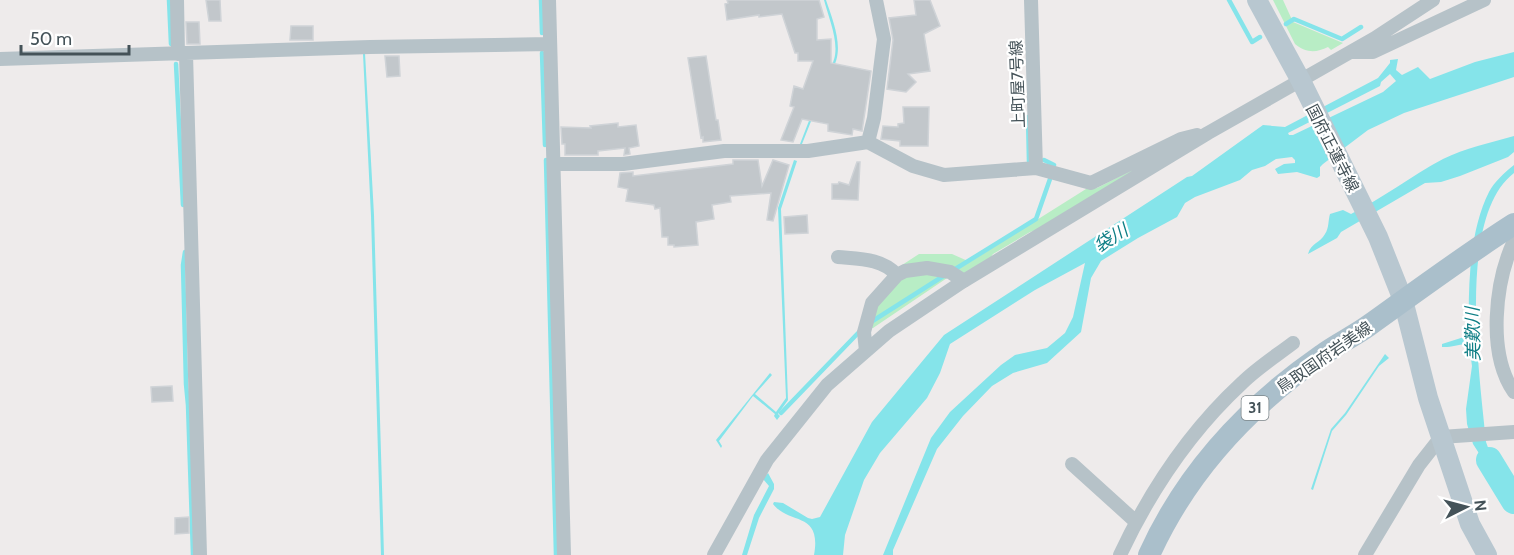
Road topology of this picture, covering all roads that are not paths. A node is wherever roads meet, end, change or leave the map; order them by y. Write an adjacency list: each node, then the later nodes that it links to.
1 (177, 0): 10 (street)
2 (549, 0): 8 (street)
3 (876, 0): 14 (street)
4 (1031, 0): 16 (street, 上町屋7号線)
5 (1257, 0): 12 (main road, 国府正蓮寺線)
6 (1433, 0): 9 (street)
7 (1484, 0): 9 (street)
8 (549, 44): 10 (street); 15 (street)
9 (1350, 52): 12 (street)
10 (182, 54): 11 (street); 29 (street)
11 (0, 59)
12 (1301, 81): 13 (street); 21 (main road, 国府正蓮寺線)
13 (1208, 133): 16 (street); 20 (street)
14 (868, 141): 15 (street); 16 (street)
15 (554, 164): 30 (street)
16 (1036, 168)
17 (1508, 233): 21 (main road, 鳥取国府岩美線 / 31); 24 (street)
18 (838, 257): 19 (street)
19 (897, 275): 20 (street); 23 (street)
20 (964, 280): 23 (street)
21 (1403, 300): 26 (main road, 国府正蓮寺線); 33 (main road, 鳥取国府岩美線 / 31)
22 (1293, 343): 28 (street)
23 (867, 351): 31 (street)
24 (1514, 392)
25 (1514, 432): 26 (street)
26 (1441, 437): 34 (street); 35 (main road, 国府正蓮寺線)
27 (1072, 464): 28 (street)
28 (1136, 521): 32 (street)
29 (200, 555)
30 (564, 555)
31 (714, 555)
32 (1120, 555)
33 (1149, 555)
34 (1365, 555)
35 (1487, 555)

